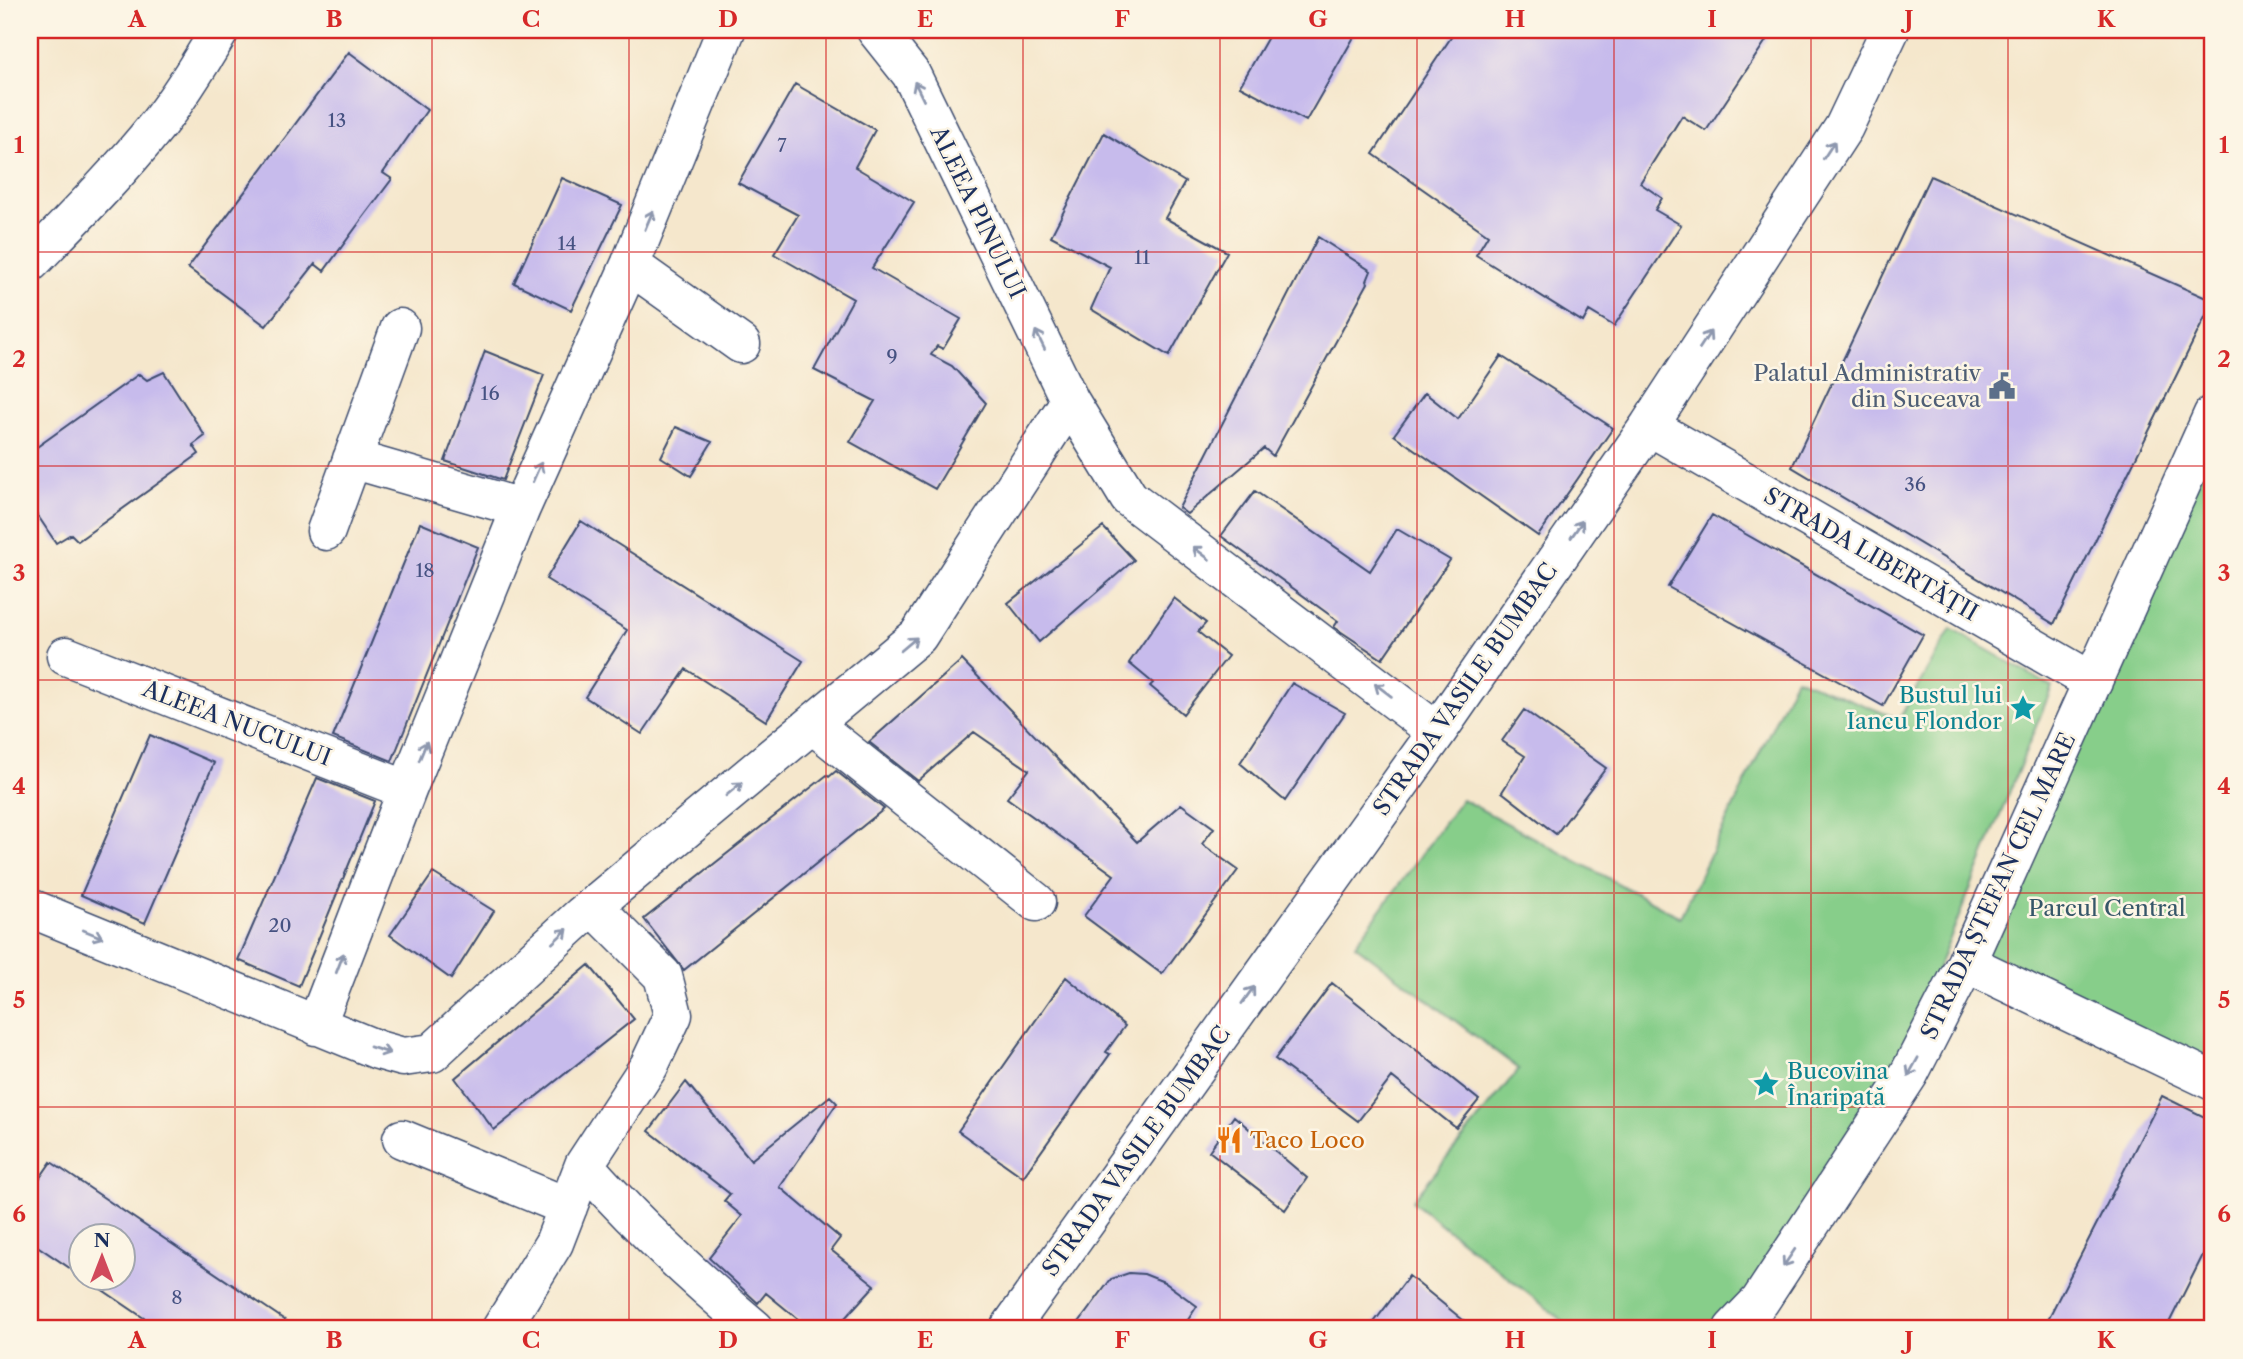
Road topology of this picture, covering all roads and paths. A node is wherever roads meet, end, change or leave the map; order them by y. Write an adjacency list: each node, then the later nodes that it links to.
1 (220, 30): 5 (street)
2 (726, 30): 6 (street, one-way to 2)
3 (876, 30): 9 (street, ALEEA PINULUI, one-way to 3)
4 (1890, 30): 11 (street, STRADA VASILE BUMBAC, one-way to 4)
5 (30, 263)
6 (630, 265): 8 (street); 13 (street, one-way to 6)
7 (400, 328): 12 (street)
8 (741, 344)
9 (1070, 401): 17 (street, one-way to 9); 18 (street, ALEEA PINULUI, one-way to 9)
10 (2213, 414): 16 (street, STRADA ȘTEFAN CEL MARE)
11 (1649, 426): 16 (street, STRADA LIBERTĂȚII); 18 (street, STRADA VASILE BUMBAC, one-way to 11)
12 (352, 459): 13 (street); 14 (street)
13 (521, 508): 19 (street, one-way to 13)
14 (326, 531)
15 (66, 656): 19 (street, ALEEA NUCULUI)
16 (2093, 682): 23 (street, STRADA ȘTEFAN CEL MARE)
17 (812, 724): 20 (street); 21 (street, one-way to 17)
18 (1437, 732): 31 (street, STRADA VASILE BUMBAC, one-way to 18)
19 (407, 790): 24 (street, one-way to 19)
20 (1036, 902)
21 (593, 906): 24 (street, one-way to 21); 27 (street)
22 (30, 908): 24 (street, one-way to 24)
23 (1966, 963): 25 (street); 32 (street, STRADA ȘTEFAN CEL MARE, one-way to 32)
24 (316, 1026)
25 (2213, 1081)
26 (402, 1139): 28 (street)
27 (584, 1166): 28 (street); 30 (street)
28 (568, 1207): 29 (street)
29 (501, 1329)
30 (755, 1329)
31 (1009, 1329)
32 (1733, 1329)

